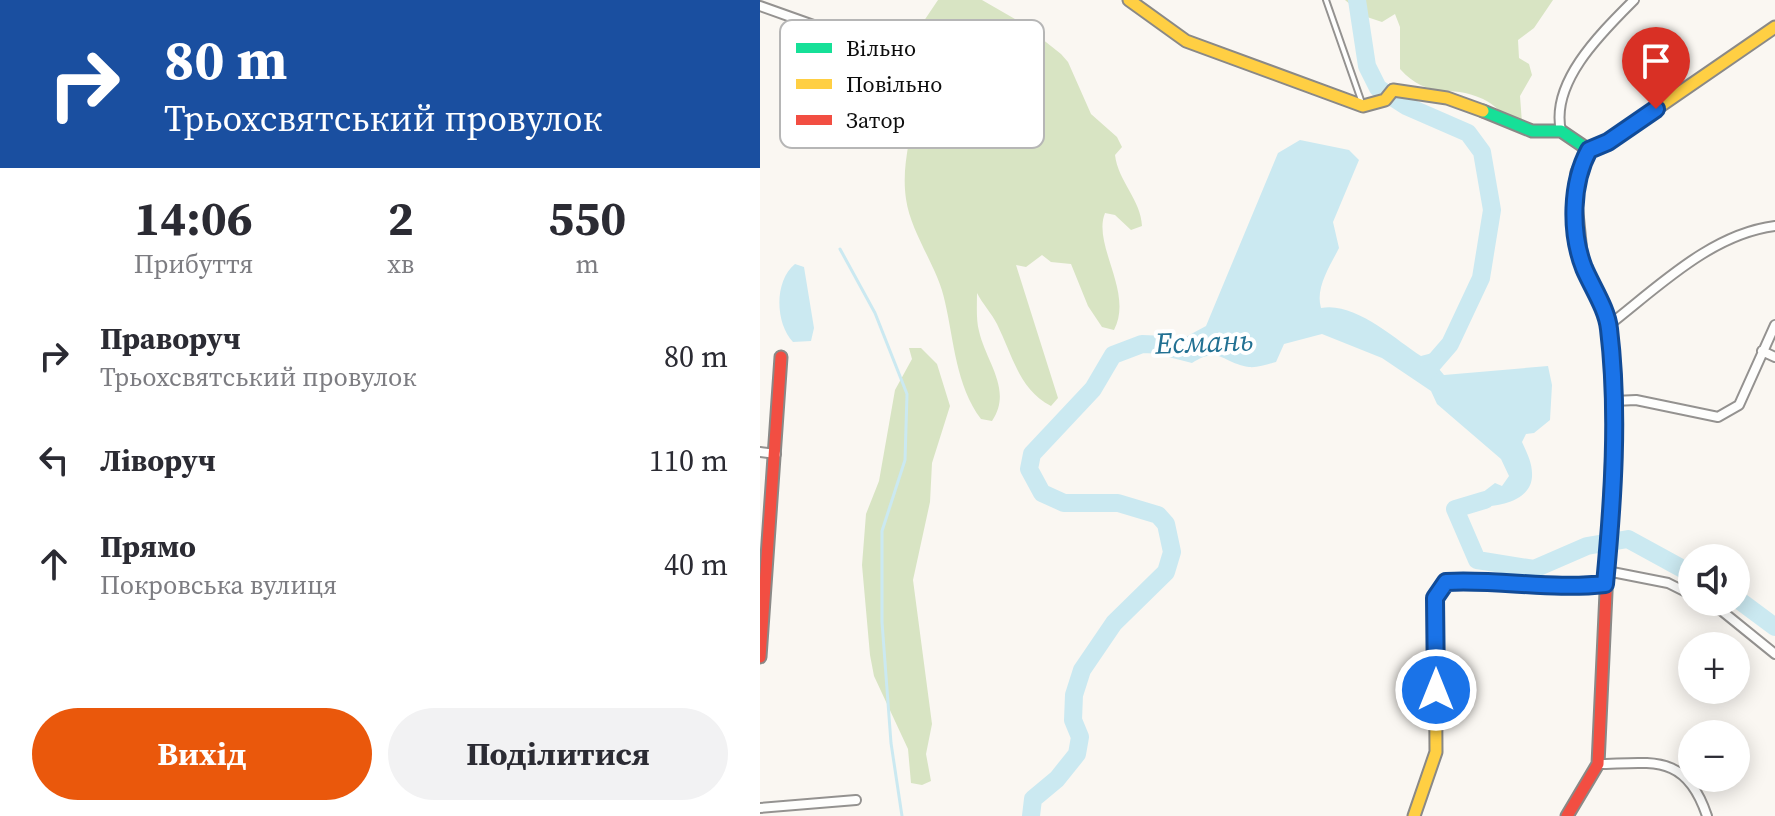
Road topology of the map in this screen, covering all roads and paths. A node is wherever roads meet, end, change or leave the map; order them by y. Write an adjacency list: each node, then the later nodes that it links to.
1 (1129, 0): 7 (street)
2 (1326, 0): 7 (lane)
3 (1634, 0): 8 (street)
4 (760, 6): 5 (street)
5 (799, 20)
6 (1775, 27): 9 (street)
7 (1363, 106): 8 (street)
8 (1561, 131): 9 (street)
9 (1589, 150): 11 (street)
10 (1775, 226): 11 (street)
11 (1609, 325): 16 (street)
12 (1775, 325): 13 (street)
13 (1762, 351): 15 (street); 16 (street)
14 (781, 357): 18 (street)
15 (1775, 357)
16 (1614, 401): 19 (street)
17 (760, 452): 18 (street)
18 (776, 454): 24 (street)
19 (1607, 565): 20 (street); 21 (street)
20 (1605, 584): 25 (street); 28 (street)
21 (1678, 588)
22 (1728, 616): 23 (street)
23 (1775, 654)
24 (760, 657)
25 (1598, 764): 29 (street); 30 (street)
26 (856, 800): 27 (street)
27 (760, 808)
28 (1414, 816)
29 (1567, 816)
30 (1707, 816)

